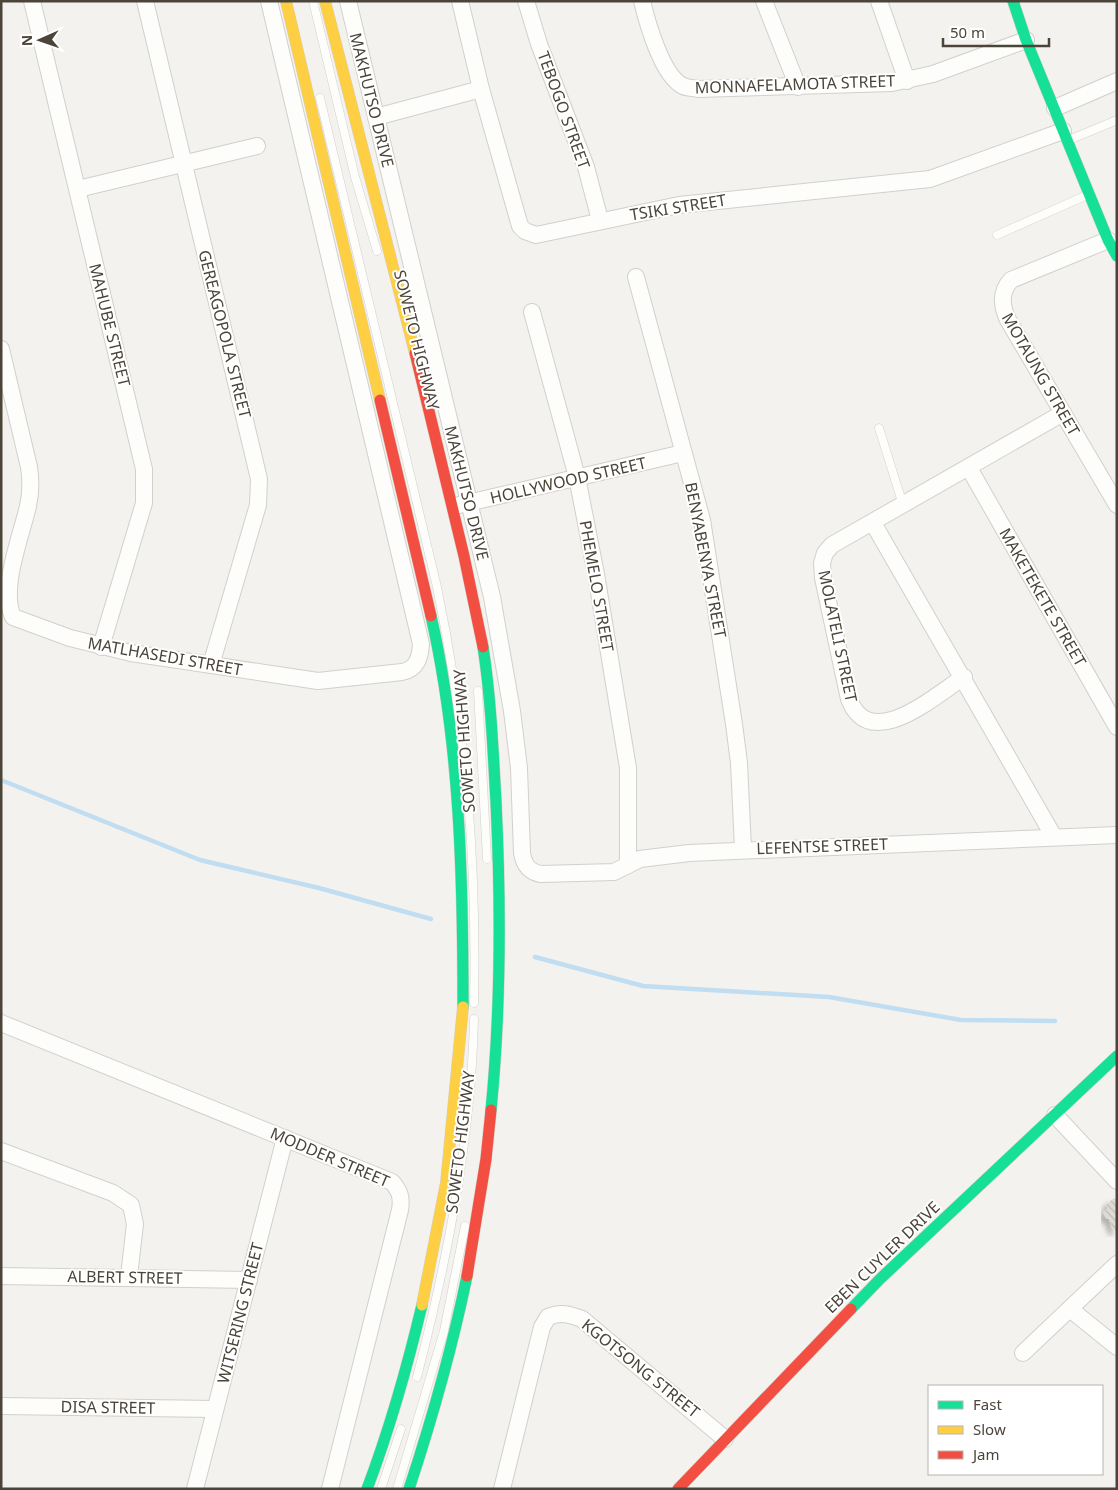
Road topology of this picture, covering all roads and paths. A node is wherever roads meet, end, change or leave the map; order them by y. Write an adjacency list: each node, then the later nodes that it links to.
1 (32, 1): 26 (street, MAHUBE STREET)
2 (145, 1): 25 (street, GEREAGOPOLA STREET)
3 (270, 1): 47 (street, MATLHASEDI STREET)
4 (286, 1): 82 (main road, SOWETO HIGHWAY)
5 (313, 1): 32 (lane, SOWETO HIGHWAY)
6 (325, 1): 44 (main road, SOWETO HIGHWAY)
7 (348, 1): 21 (street, MAKHUTSO DRIVE)
8 (460, 1): 19 (street, TSIKI STREET)
9 (526, 1): 28 (street, TEBOGO STREET)
10 (642, 1): 17 (street, MONNAFELAMOTA STREET)
11 (764, 1): 17 (street)
12 (880, 1): 15 (street)
13 (1013, 1): 14 (main road)
14 (1026, 40): 15 (street, MONNAFELAMOTA STREET); 20 (main road)
15 (907, 81): 17 (street, MONNAFELAMOTA STREET)
16 (1117, 81): 20 (street)
17 (798, 86)
18 (318, 89): 75 (lane, SOWETO HIGHWAY)
19 (481, 89): 21 (street); 28 (street, TSIKI STREET)
20 (1055, 108): 23 (main road)
21 (376, 117): 41 (street, MAKHUTSO DRIVE)
22 (1117, 120): 23 (lane)
23 (1065, 136): 27 (main road); 28 (street, TSIKI STREET)
24 (257, 146): 25 (street)
25 (183, 163): 26 (street); 47 (street, GEREAGOPOLA STREET)
26 (78, 189): 46 (street, MAHUBE STREET)
27 (1089, 194): 29 (lane); 30 (main road)
28 (600, 220)
29 (997, 235)
30 (1108, 240): 31 (main road); 36 (street, MOTAUNG STREET)
31 (1117, 256)
32 (380, 260)
33 (636, 278): 38 (street, BENYABENYA STREET)
34 (532, 312): 40 (street, PHEMELO STREET)
35 (1, 349): 46 (street, MATLHASEDI STREET)
36 (1063, 413): 39 (street, MOLATELI STREET); 43 (street, MOTAUNG STREET)
37 (879, 428): 42 (lane)
38 (684, 453): 40 (street, HOLLYWOOD STREET); 53 (street, BENYABENYA STREET)
39 (969, 468): 42 (street, MOLATELI STREET); 50 (street, MAKETEKETE STREET)
40 (577, 477): 41 (street, HOLLYWOOD STREET); 54 (street, PHEMELO STREET)
41 (469, 503): 44 (street, HOLLYWOOD STREET); 56 (street, MAKHUTSO DRIVE)
42 (903, 505): 45 (street, MOLATELI STREET)
43 (1117, 506)
44 (452, 507): 85 (main road, SOWETO HIGHWAY)
45 (874, 523): 48 (street); 48 (street, MOLATELI STREET)
46 (101, 647): 47 (street, MATLHASEDI STREET)
47 (211, 665)
48 (964, 678): 52 (street)
49 (478, 682): 55 (lane, SOWETO HIGHWAY)
50 (1117, 727)
51 (1117, 836): 52 (street, LEFENTSE STREET)
52 (1054, 837): 53 (street, LEFENTSE STREET)
53 (743, 849): 54 (street, LEFENTSE STREET)
54 (628, 865): 56 (street, LEFENTSE STREET)
55 (488, 869)
56 (531, 871)
57 (490, 970): 59 (lane, SOWETO HIGHWAY)
58 (1, 1023): 64 (street, MODDER STREET)
59 (486, 1054)
60 (1117, 1056): 63 (main road, EBEN CUYLER DRIVE)
61 (485, 1080): 62 (lane, SOWETO HIGHWAY)
62 (482, 1107)
63 (1054, 1115): 66 (street); 79 (main road, EBEN CUYLER DRIVE)
64 (285, 1138): 71 (street, WITSERING STREET); 81 (street, MODDER STREET)
65 (1, 1151): 70 (street)
66 (1117, 1181)
67 (468, 1215): 84 (lane, SOWETO HIGHWAY)
68 (1117, 1264): 72 (street)
69 (1, 1276): 70 (street, ALBERT STREET)
70 (129, 1276): 71 (street, ALBERT STREET)
71 (249, 1280): 77 (street, WITSERING STREET)
72 (1070, 1309): 73 (street); 74 (street)
73 (1117, 1347)
74 (1023, 1353)
75 (414, 1386)
76 (1, 1406): 77 (street, DISA STREET)
77 (215, 1408): 80 (street, WITSERING STREET)
78 (403, 1422): 83 (lane)
79 (725, 1439): 86 (street, KGOTSONG STREET); 87 (main road, EBEN CUYLER DRIVE)
80 (195, 1489)
81 (330, 1489)
82 (368, 1489)
83 (381, 1489)
84 (397, 1489)
85 (409, 1489)
86 (502, 1489)
87 (678, 1489)

